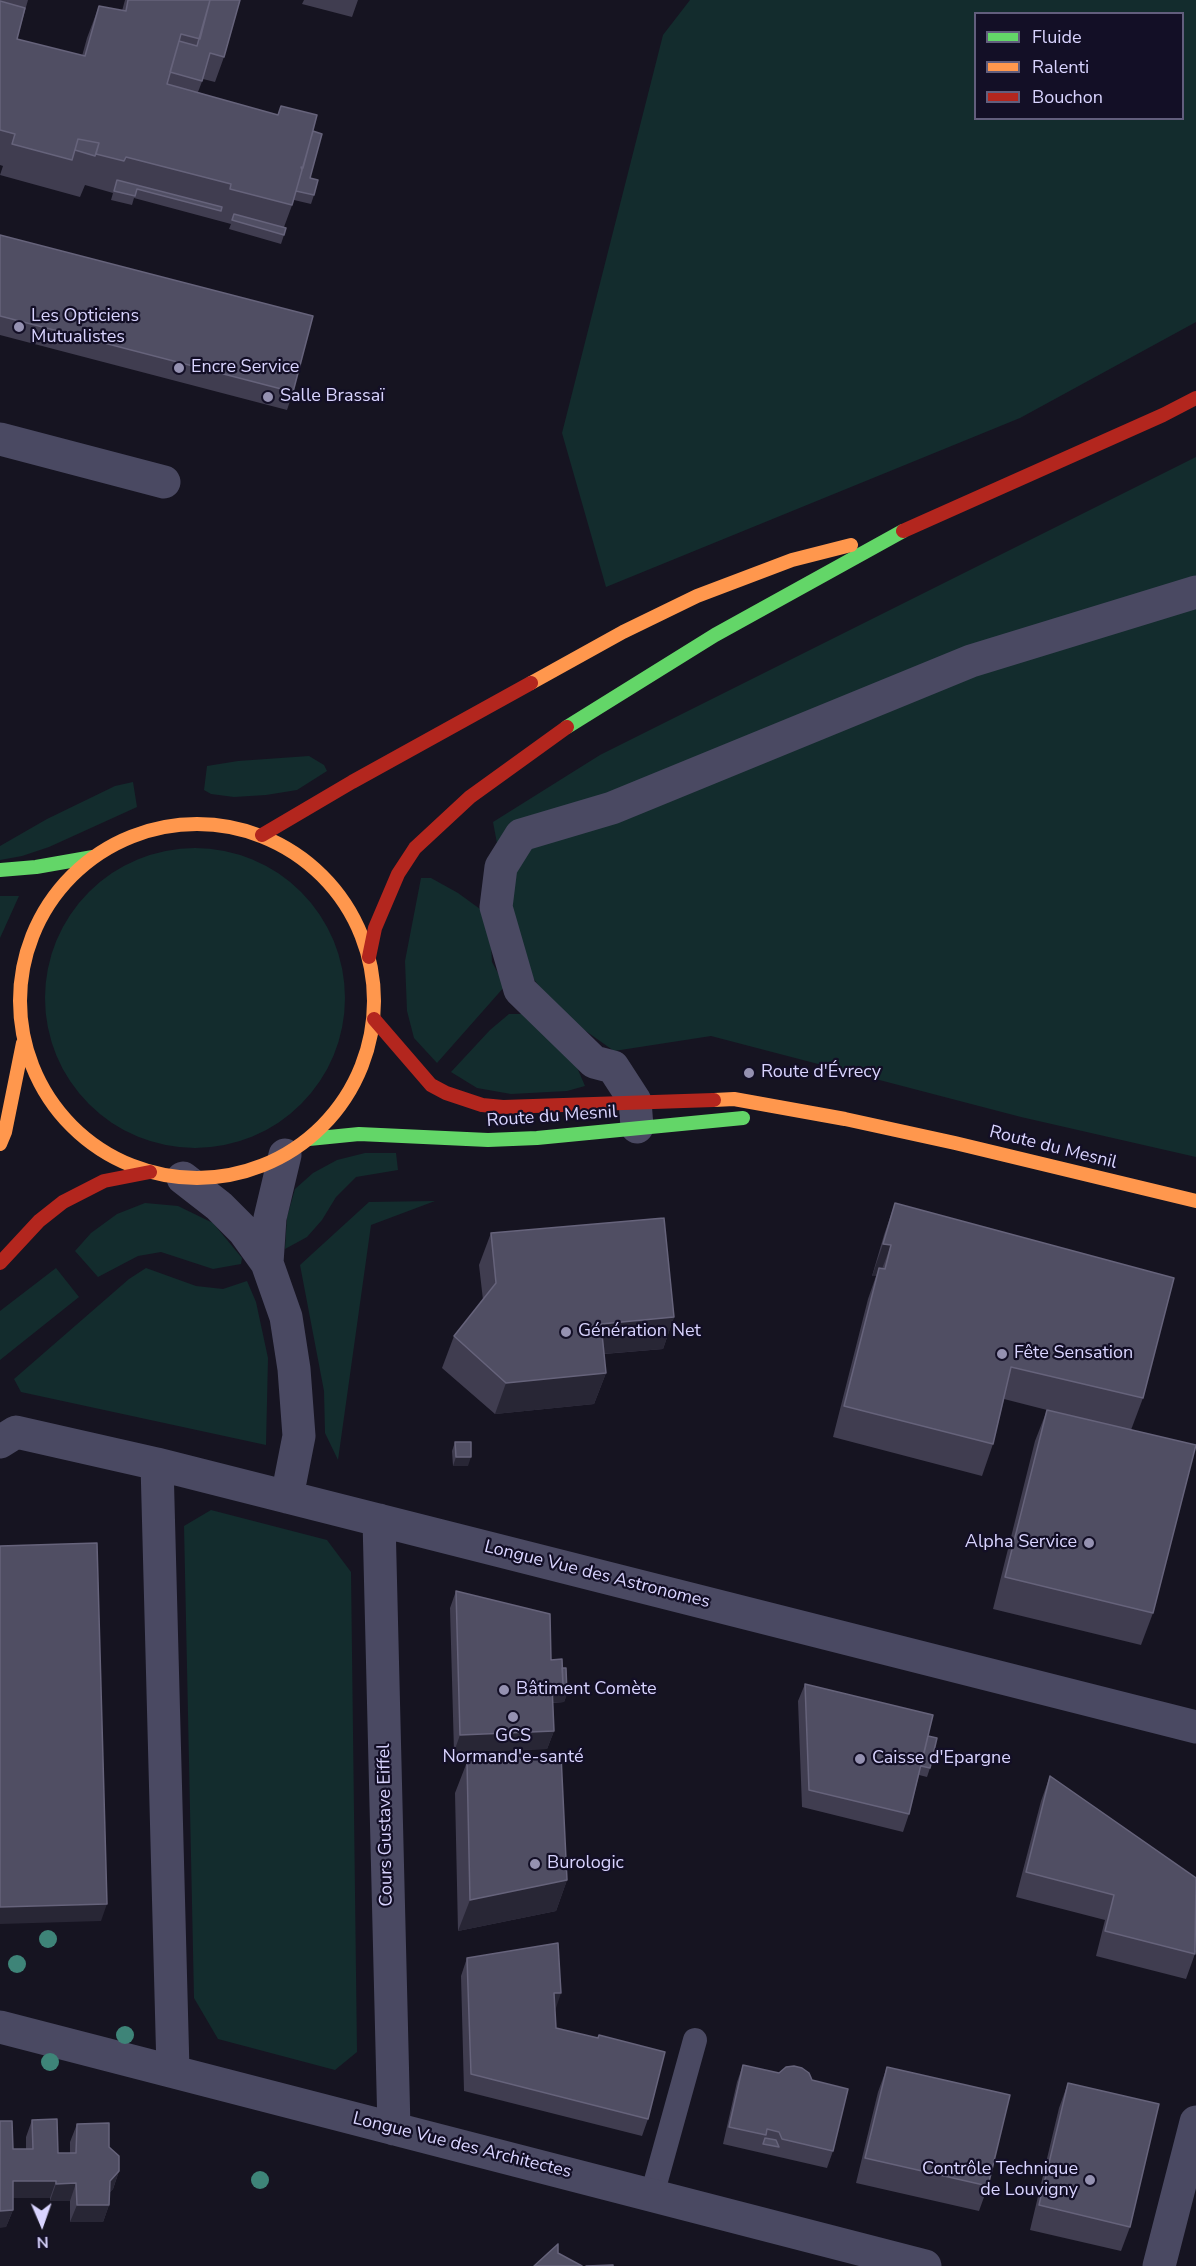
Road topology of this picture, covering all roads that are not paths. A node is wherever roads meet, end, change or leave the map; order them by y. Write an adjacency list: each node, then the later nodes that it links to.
1 (1196, 398): 4 (main road)
2 (0, 440): 3 (street)
3 (164, 482)
4 (894, 535): 6 (main road); 9 (main road)
5 (1196, 592): 15 (street)
6 (262, 835): 7 (main road); 9 (main road)
7 (93, 857): 8 (main road); 11 (main road)
8 (0, 870)
9 (369, 957): 12 (main road)
10 (6, 998): 11 (main road)
11 (19, 1009): 13 (main road)
12 (374, 1019): 15 (main road, Route du Mesnil); 17 (main road)
13 (23, 1043): 16 (main road); 18 (main road)
14 (796, 1110): 15 (main road, Route du Mesnil); 15 (main road, Route du Mesnil); 20 (main road, Route du Mesnil)
15 (636, 1115): 17 (main road, Route du Mesnil)
16 (0, 1144)
17 (297, 1147): 19 (main road); 22 (street)
18 (150, 1172): 19 (main road); 21 (main road)
19 (183, 1178): 22 (street)
20 (1196, 1202)
21 (0, 1263)
22 (267, 1263): 25 (street)
23 (0, 1442): 24 (street, Longue Vue des Astronomes)
24 (156, 1464): 25 (street, Longue Vue des Astronomes); 30 (street)
25 (287, 1497): 26 (street, Longue Vue des Astronomes)
26 (379, 1520): 27 (street, Longue Vue des Astronomes); 32 (street, Cours Gustave Eiffel)
27 (1196, 1727)
28 (0, 2027): 30 (street, Longue Vue des Architectes)
29 (695, 2040): 33 (lane)
30 (173, 2070): 32 (street, Longue Vue des Architectes)
31 (1196, 2122): 35 (street)
32 (394, 2129): 33 (street, Longue Vue des Architectes)
33 (652, 2195): 34 (street, Longue Vue des Architectes)
34 (925, 2266)
35 (1159, 2266)

